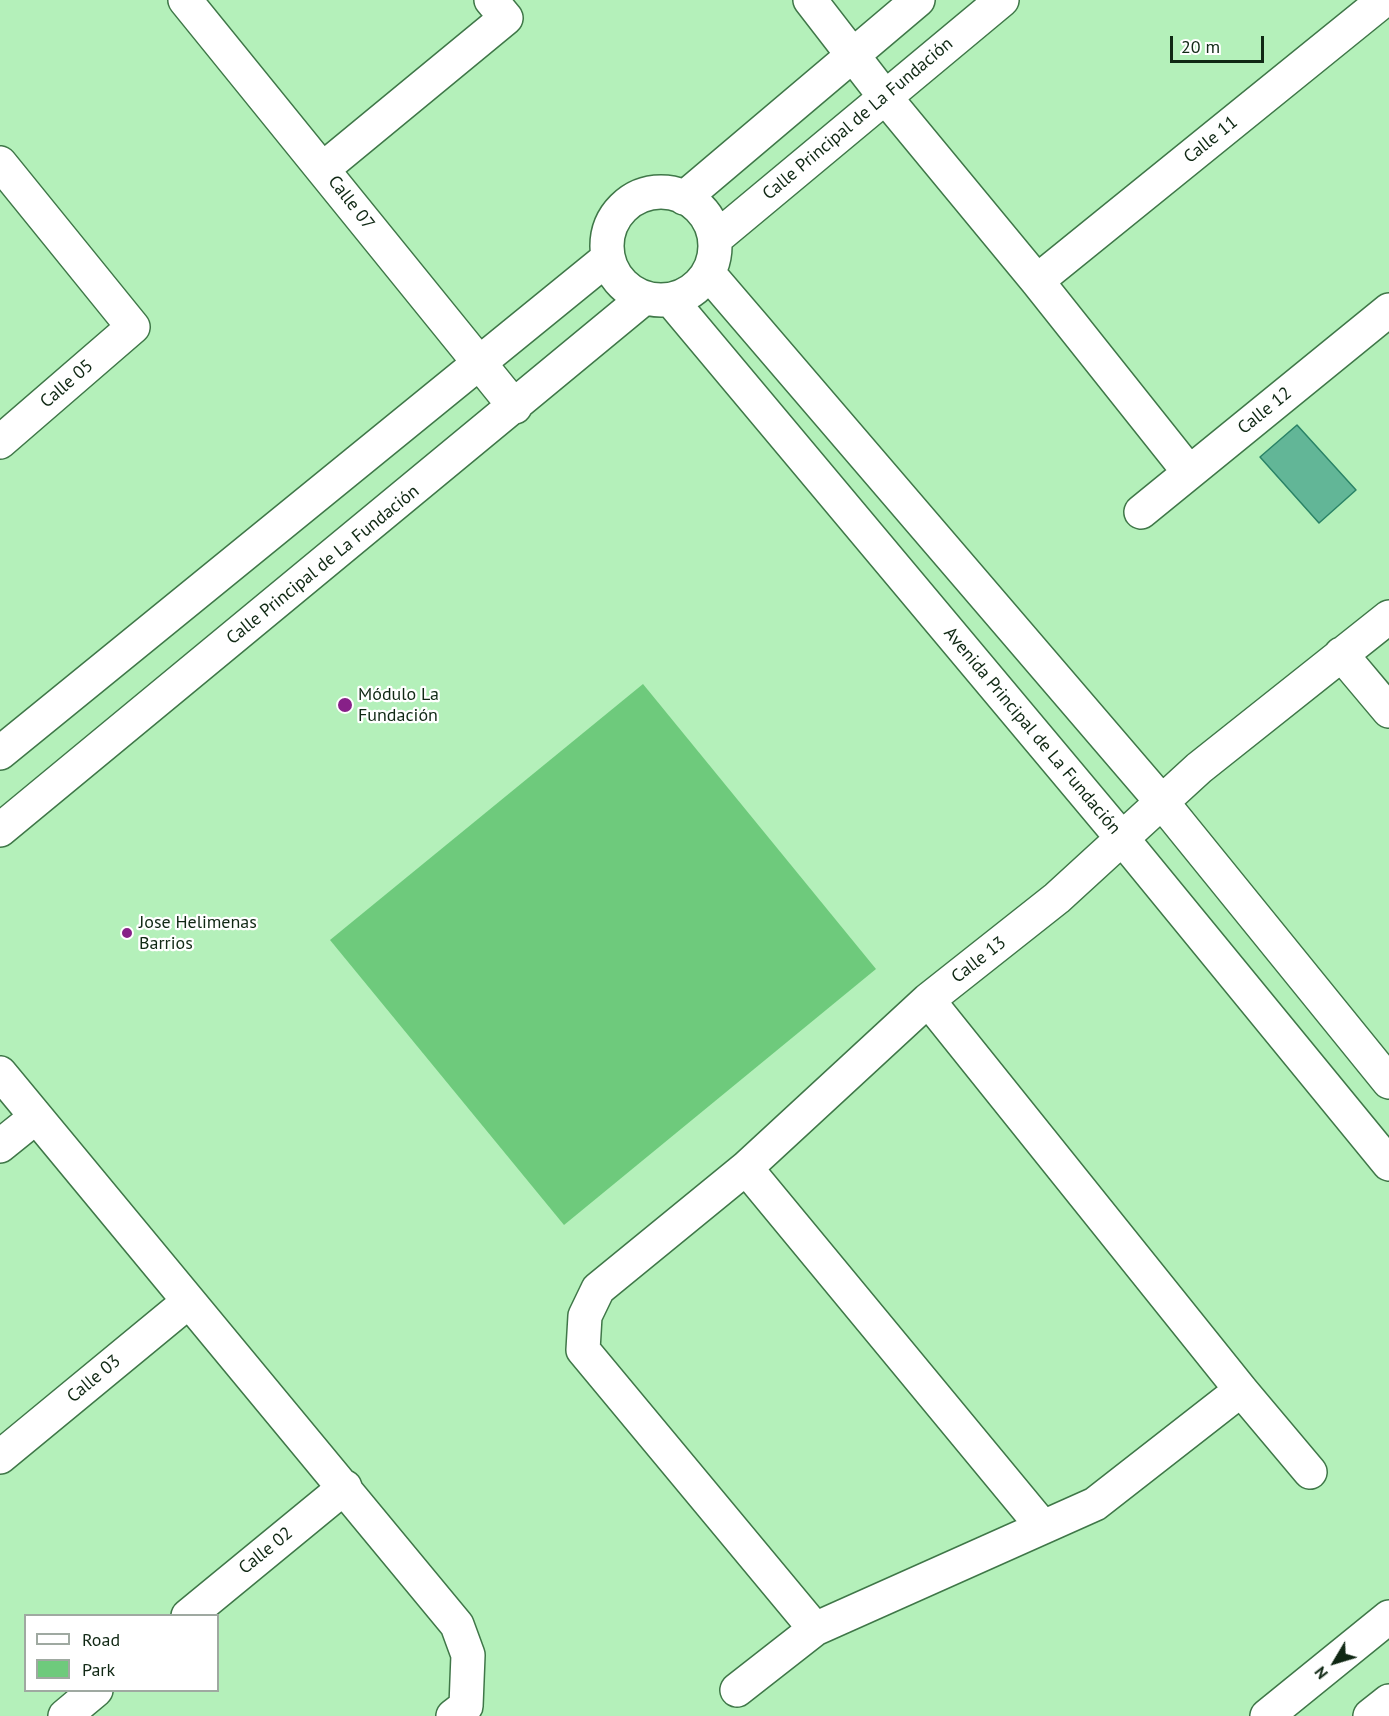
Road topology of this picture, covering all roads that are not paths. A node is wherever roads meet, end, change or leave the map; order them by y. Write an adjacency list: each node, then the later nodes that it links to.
1 (185, 0): 10 (street, Calle 07)
2 (491, 0): 10 (street)
3 (810, 0): 7 (street)
4 (918, 0): 7 (street)
5 (1002, 0): 8 (street, Calle Principal de La Fundación)
6 (1384, 0): 15 (street, Calle 11)
7 (853, 53): 8 (street); 11 (street)
8 (885, 97): 12 (street, Calle Principal de La Fundación); 15 (street)
9 (0, 163): 20 (street, Calle 05)
10 (324, 168): 18 (street, Calle 07)
11 (684, 198): 12 (street); 13 (street)
12 (714, 239): 14 (street)
13 (608, 258): 16 (street, Avenida Principal de La Fundación); 18 (street)
14 (709, 273): 16 (street); 27 (street)
15 (1037, 281): 21 (street)
16 (657, 299): 19 (street, Calle Principal de La Fundación); 29 (street, Avenida Principal de La Fundación)
17 (1389, 310): 21 (street, Calle 12)
18 (477, 362): 19 (street, Calle 07); 26 (street)
19 (515, 407): 28 (street, Calle Principal de La Fundación)
20 (0, 441)
21 (1189, 472): 22 (street, Calle 12)
22 (1141, 512)
23 (1389, 616): 24 (street, Calle 13)
24 (1341, 654): 25 (street); 27 (street, Calle 13)
25 (1389, 711)
26 (0, 753)
27 (1161, 801): 29 (street, Calle 13); 32 (street)
28 (0, 830)
29 (1121, 837): 30 (street, Calle 13); 35 (street, Avenida Principal de La Fundación)
30 (928, 1000): 36 (street, Calle 13); 38 (street)
31 (0, 1073): 33 (street)
32 (1389, 1082)
33 (36, 1117): 34 (street); 37 (street)
34 (0, 1146)
35 (1389, 1164)
36 (746, 1168): 42 (street); 45 (street, Calle 13)
37 (188, 1302): 39 (street, Calle 03); 41 (street)
38 (1241, 1390): 40 (street); 42 (street)
39 (0, 1457)
40 (1310, 1472)
41 (345, 1487): 43 (street, Calle 02); 49 (street)
42 (1042, 1526): 45 (street)
43 (190, 1614)
44 (1389, 1617): 51 (street)
45 (814, 1629): 46 (street)
46 (737, 1690)
47 (94, 1692): 50 (street)
48 (1389, 1701): 52 (street)
49 (460, 1711)
50 (65, 1716)
51 (1267, 1716)
52 (1370, 1716)

